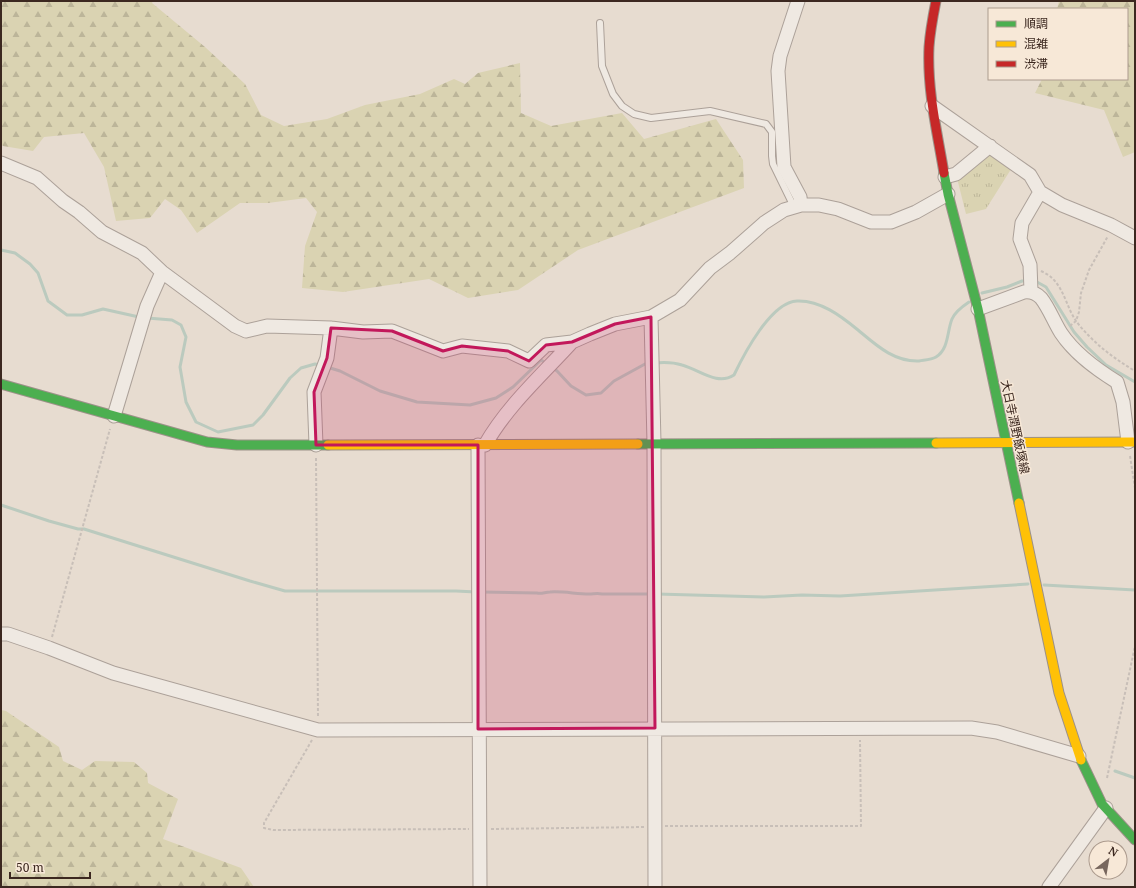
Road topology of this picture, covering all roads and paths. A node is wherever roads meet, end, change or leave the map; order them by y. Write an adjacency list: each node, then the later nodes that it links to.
1 (798, 1): 10 (street)
2 (936, 1): 4 (street, 大日寺潤野飯塚線)
3 (600, 23): 10 (lane)
4 (932, 106): 5 (street); 7 (street, 大日寺潤野飯塚線)
5 (990, 146): 7 (street); 8 (street)
6 (1, 163): 13 (street)
7 (945, 177): 9 (street, 大日寺潤野飯塚線)
8 (1040, 192): 11 (street); 14 (street)
9 (948, 194): 10 (street); 16 (street, 大日寺潤野飯塚線)
10 (797, 206): 17 (street)
11 (1114, 227): 12 (street); 18 (path)
12 (1135, 238)
13 (162, 272): 19 (street); 23 (street)
14 (1030, 272): 15 (street); 18 (path)
15 (1031, 291): 16 (street); 24 (street)
16 (978, 309): 26 (street, 大日寺潤野飯塚線)
17 (650, 317): 20 (street); 25 (street)
18 (1076, 321): 21 (path)
19 (331, 328): 20 (street); 27 (street)
20 (572, 342): 28 (street)
21 (1135, 371)
22 (1, 384): 23 (street)
23 (114, 416): 27 (street); 32 (path)
24 (1132, 442): 26 (street); 29 (path)
25 (654, 443): 26 (street); 28 (street); 33 (street)
26 (1006, 444): 37 (street, 大日寺潤野飯塚線)
27 (316, 445): 28 (street); 36 (path)
28 (481, 445): 35 (street)
29 (1135, 488)
30 (1, 634): 32 (street)
31 (1135, 646): 38 (path)
32 (49, 648): 36 (street)
33 (655, 728): 34 (street); 35 (street); 40 (street)
34 (860, 728): 37 (street); 40 (path)
35 (478, 729): 36 (street); 41 (street)
36 (318, 730): 41 (path)
37 (1079, 756): 39 (street, 大日寺潤野飯塚線)
38 (1106, 784)
39 (1106, 808): 42 (street, 大日寺潤野飯塚線); 45 (street)
40 (655, 826): 41 (path); 44 (street)
41 (479, 829): 43 (street)
42 (1135, 840)
43 (480, 887)
44 (655, 887)
45 (1049, 887)

